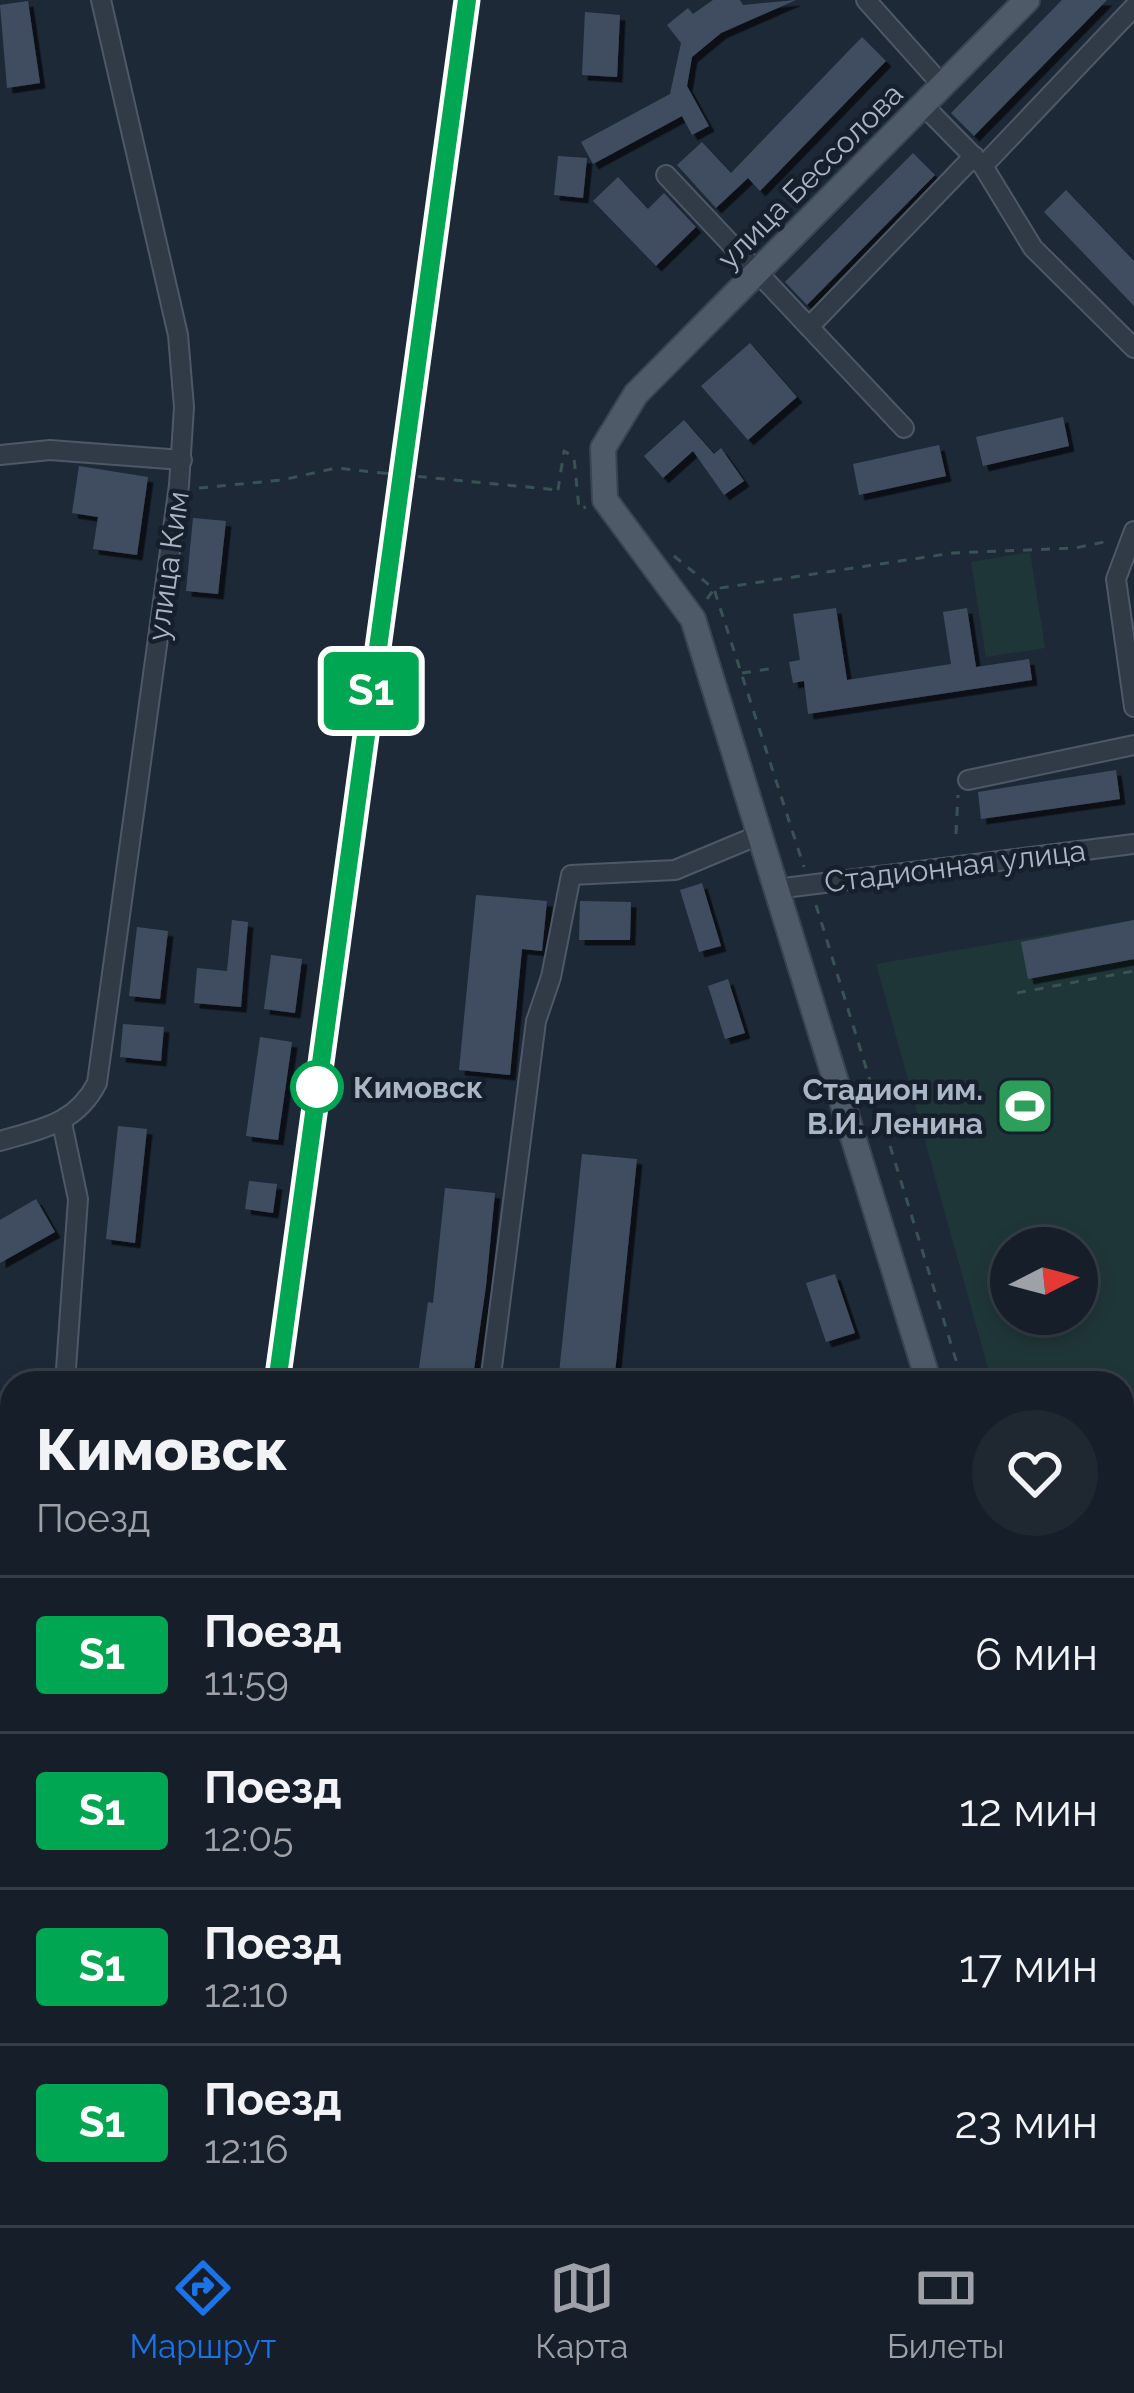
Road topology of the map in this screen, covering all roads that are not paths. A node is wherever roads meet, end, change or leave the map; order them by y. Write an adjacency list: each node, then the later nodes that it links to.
1 (101, 0): 14 (street, улица Ким)
2 (866, 0): 5 (street)
3 (1028, 0): 5 (main road, улица Бессолова)
4 (1134, 8): 7 (street)
5 (942, 85): 6 (main road, улица Бессолова)
6 (923, 105): 7 (street); 9 (main road, улица Бессолова)
7 (978, 161): 10 (street); 11 (street)
8 (666, 175): 9 (street)
9 (757, 272): 10 (street); 19 (main road, улица Бессолова)
10 (809, 327): 12 (street)
11 (1134, 348)
12 (904, 428)
13 (0, 455): 14 (street)
14 (182, 460): 22 (street, улица Ким)
15 (1131, 534): 16 (street)
16 (1134, 707)
17 (1134, 745): 18 (street)
18 (968, 780)
19 (759, 836): 21 (main road); 25 (street)
20 (1134, 844): 21 (street, Стадионная улица)
21 (776, 889): 26 (main road)
22 (62, 1123): 23 (street); 24 (street)
23 (0, 1141)
24 (66, 1371)
25 (492, 1371)
26 (924, 1371)

